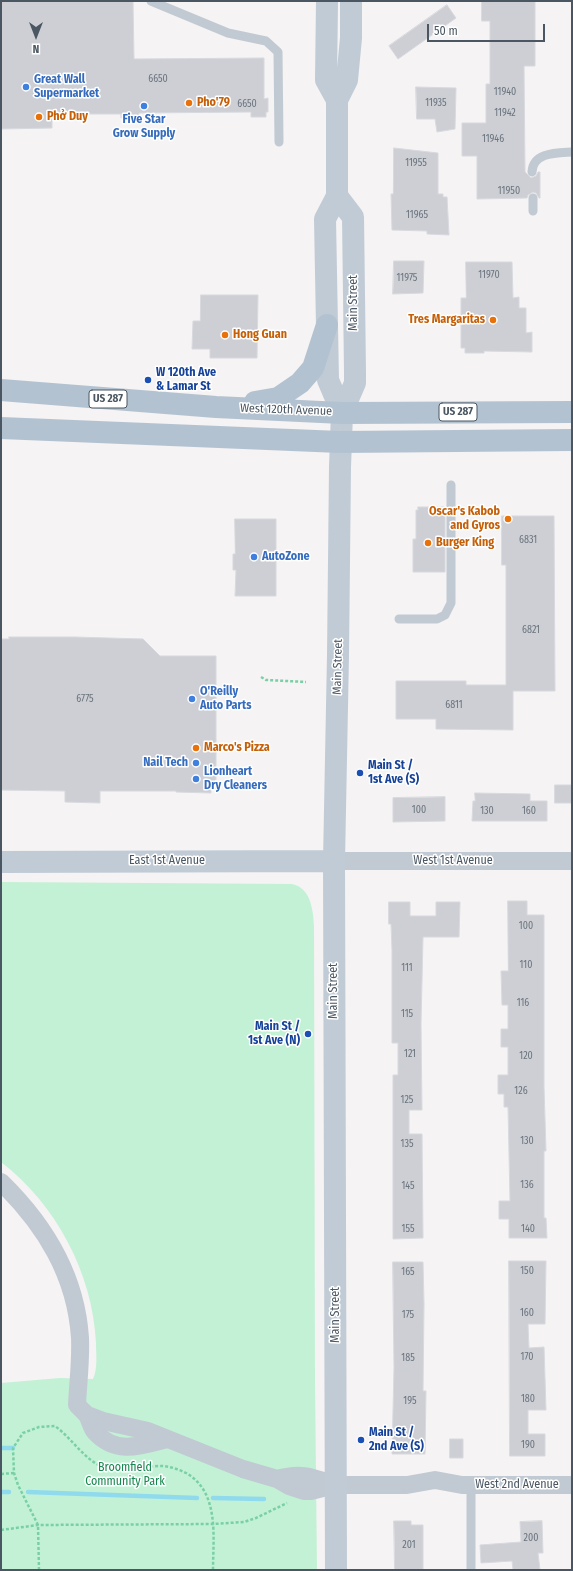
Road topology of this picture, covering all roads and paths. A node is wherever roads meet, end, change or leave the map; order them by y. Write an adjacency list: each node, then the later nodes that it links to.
1 (151, 1): 5 (lane)
2 (327, 1): 4 (main road, Main Street)
3 (351, 1): 4 (main road, Main Street)
4 (337, 100): 8 (main road, Main Street)
5 (279, 142)
6 (572, 152): 7 (lane)
7 (532, 172)
8 (337, 196): 11 (main road, Main Street); 15 (main road, Main Street)
9 (533, 198): 10 (lane)
10 (533, 211)
11 (326, 325): 13 (main road); 15 (main road, Main Street)
12 (1, 390): 13 (main road, West 120th Avenue / US 287)
13 (216, 407): 15 (main road, West 120th Avenue / US 287)
14 (572, 412): 15 (main road, West 120th Avenue / US 287)
15 (342, 413): 18 (main road, Main Street)
16 (1, 428): 18 (main road)
17 (572, 440): 18 (main road)
18 (340, 442): 23 (main road, Main Street)
19 (452, 485): 20 (lane)
20 (399, 619)
21 (260, 677): 22 (path)
22 (306, 682)
23 (334, 861): 24 (street, West 1st Avenue); 25 (main road, East 1st Avenue); 29 (main road, Main Street)
24 (572, 861)
25 (1, 862)
26 (1, 1182): 29 (street, West 2nd Avenue)
27 (14, 1473): 28 (path); 33 (path); 34 (path)
28 (1, 1474)
29 (335, 1485): 30 (street, West 2nd Avenue); 38 (main road, Main Street)
30 (466, 1485): 31 (street, West 2nd Avenue); 39 (lane)
31 (572, 1485)
32 (288, 1502): 33 (path)
33 (213, 1524): 34 (path); 37 (path)
34 (38, 1525): 35 (path); 36 (path)
35 (1, 1530)
36 (39, 1570)
37 (213, 1570)
38 (336, 1570)
39 (471, 1570)

